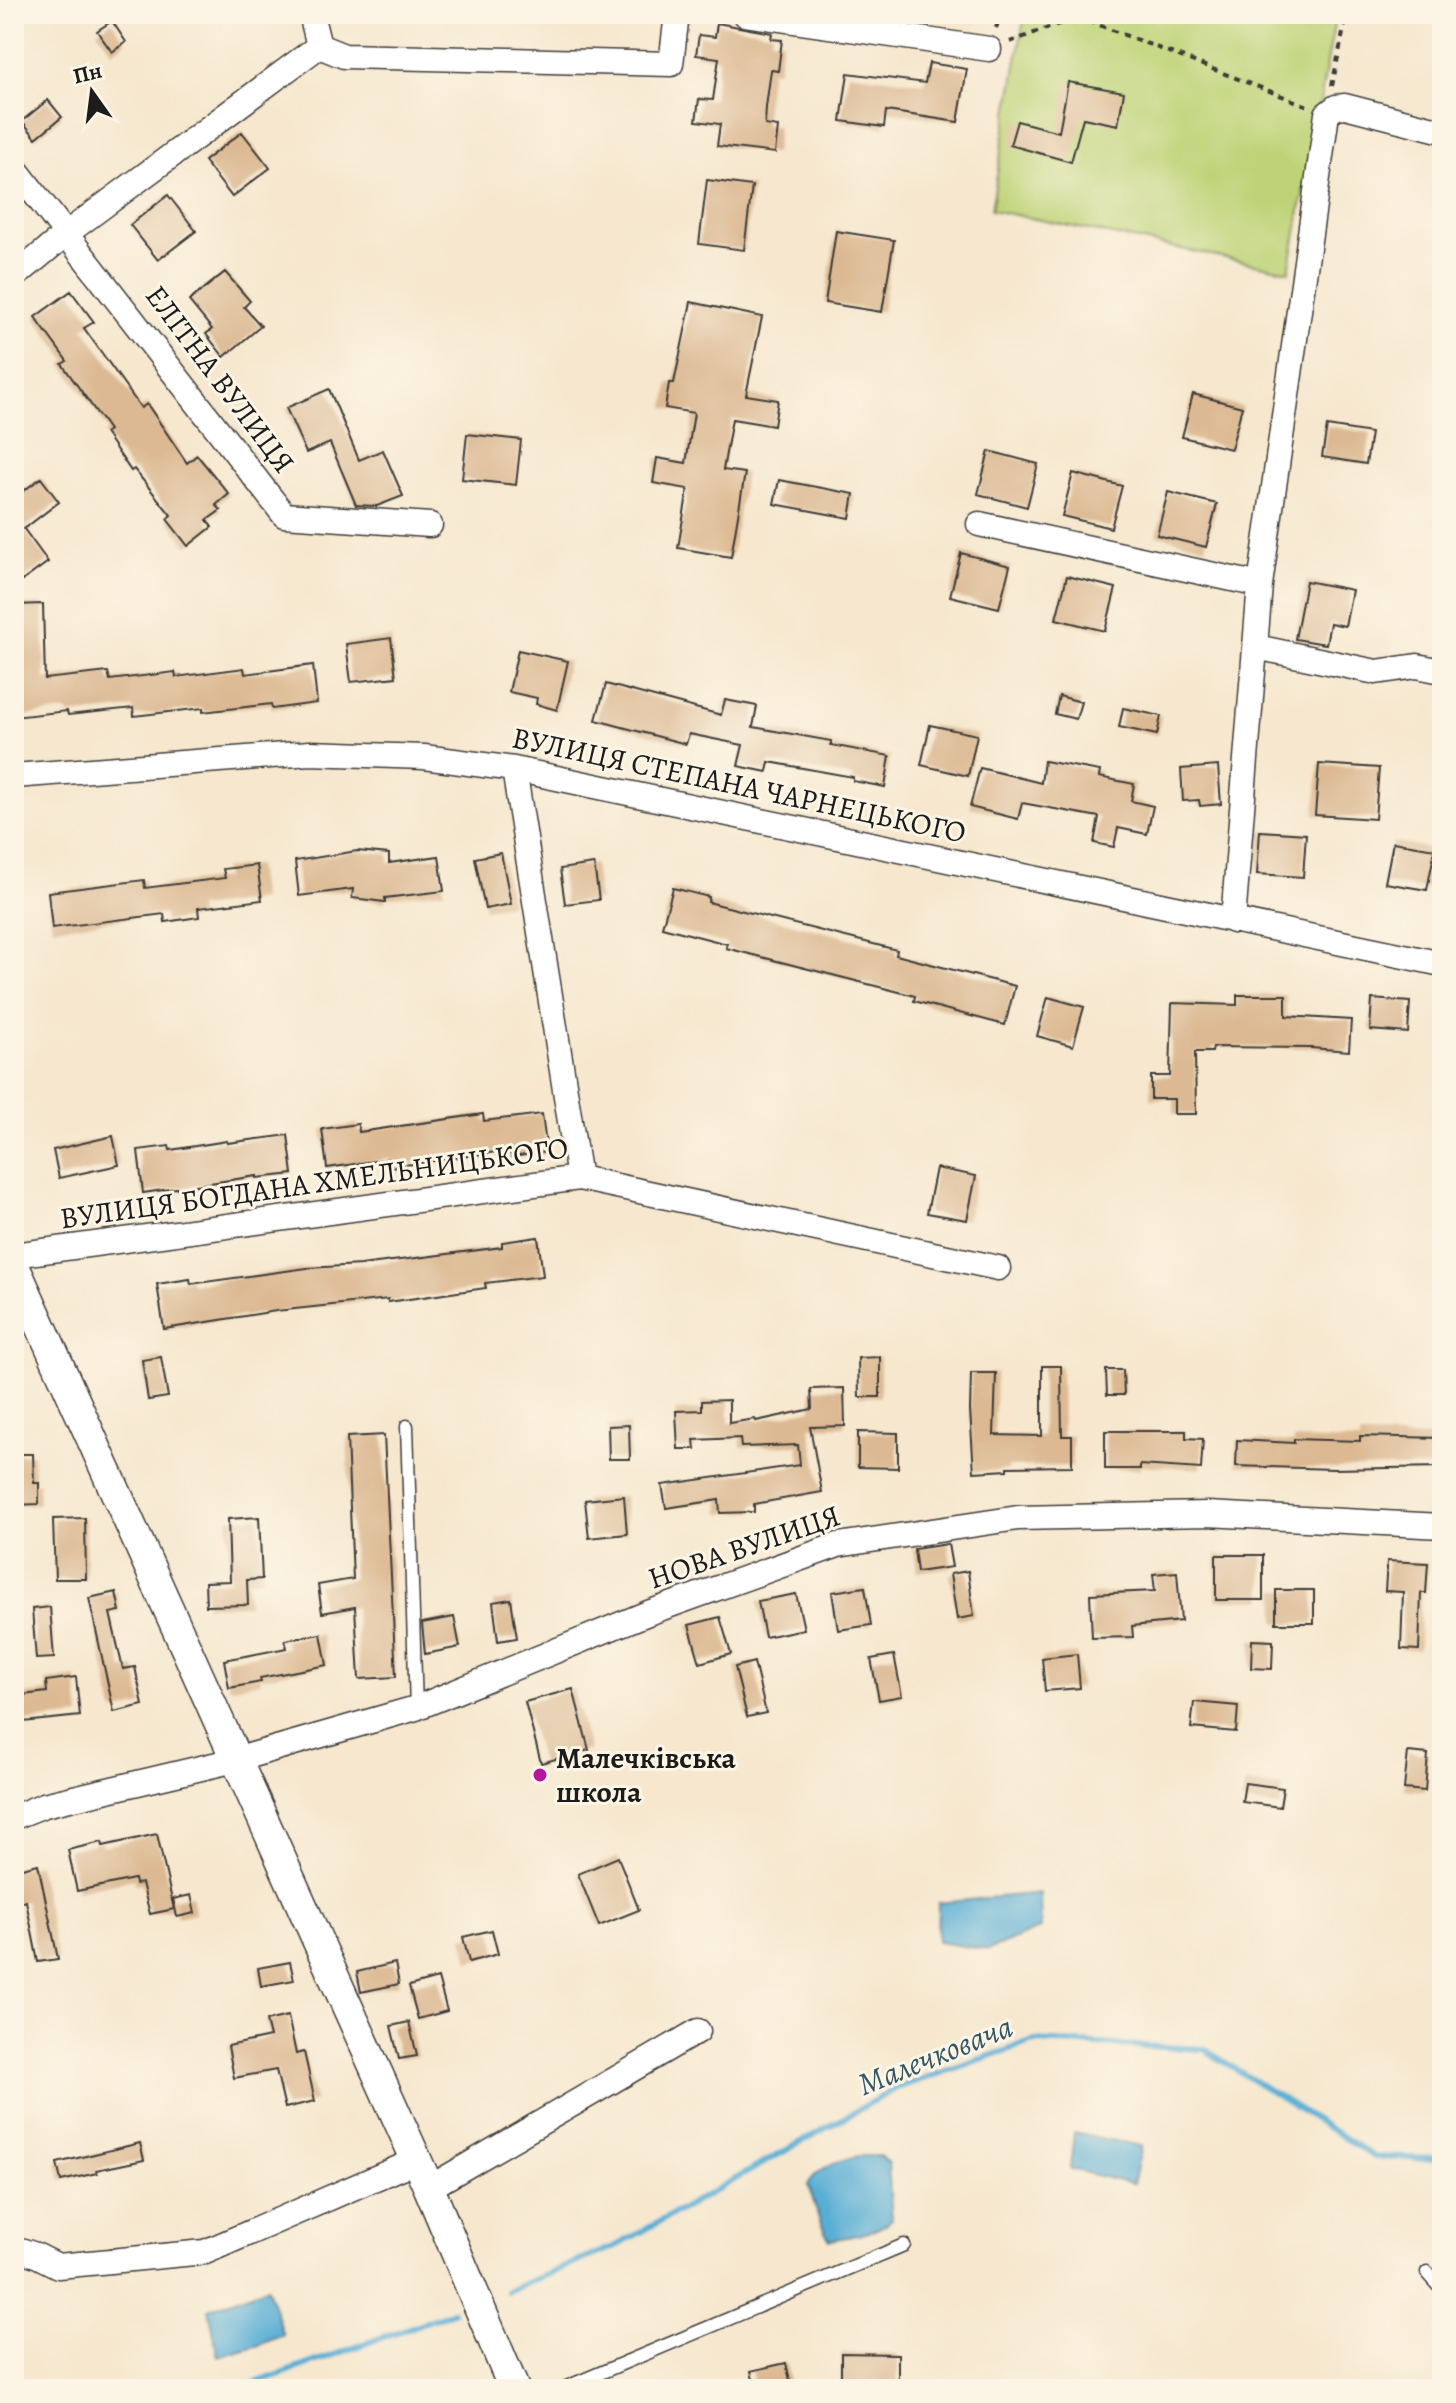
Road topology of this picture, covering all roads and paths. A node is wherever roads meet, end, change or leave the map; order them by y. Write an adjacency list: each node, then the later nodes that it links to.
1 (311, 14): 6 (street)
2 (677, 14): 6 (street)
3 (745, 14): 7 (street)
4 (1001, 14): 7 (path)
5 (1347, 14): 8 (path)
6 (319, 46): 11 (street)
7 (989, 49): 8 (path)
8 (1327, 114): 9 (street); 15 (street)
9 (1442, 131)
10 (14, 167): 11 (street, ЕЛІТНА ВУЛИЦЯ)
11 (67, 233): 12 (street); 14 (street, ЕЛІТНА ВУЛИЦЯ)
12 (14, 277)
13 (979, 524): 15 (street)
14 (430, 525)
15 (1260, 585): 16 (street)
16 (1256, 647): 17 (street); 20 (street)
17 (1442, 671)
18 (514, 769): 19 (street, ВУЛИЦЯ СТЕПАНА ЧАРНЕЦЬКОГО); 20 (street, ВУЛИЦЯ СТЕПАНА ЧАРНЕЦЬКОГО); 22 (street)
19 (14, 776)
20 (1233, 921): 21 (street, ВУЛИЦЯ СТЕПАНА ЧАРНЕЦЬКОГО)
21 (1442, 964)
22 (579, 1178): 23 (street, ВУЛИЦЯ БОГДАНА ХМЕЛЬНИЦЬКОГО); 25 (street, ВУЛИЦЯ БОГДАНА ХМЕЛЬНИЦЬКОГО)
23 (14, 1255)
24 (14, 1266): 29 (street)
25 (998, 1268)
26 (407, 1426): 28 (lane)
27 (1442, 1526): 28 (street, НОВА ВУЛИЦЯ)
28 (416, 1708): 29 (street, НОВА ВУЛИЦЯ)
29 (235, 1760): 30 (street, НОВА ВУЛИЦЯ); 32 (street)
30 (14, 1817)
31 (698, 2031): 33 (street)
32 (417, 2160): 33 (street); 35 (street)
33 (429, 2188): 38 (street)
34 (904, 2245): 39 (lane)
35 (14, 2248)
36 (1427, 2272): 37 (lane)
37 (1442, 2289)
38 (514, 2389)
39 (562, 2389)

